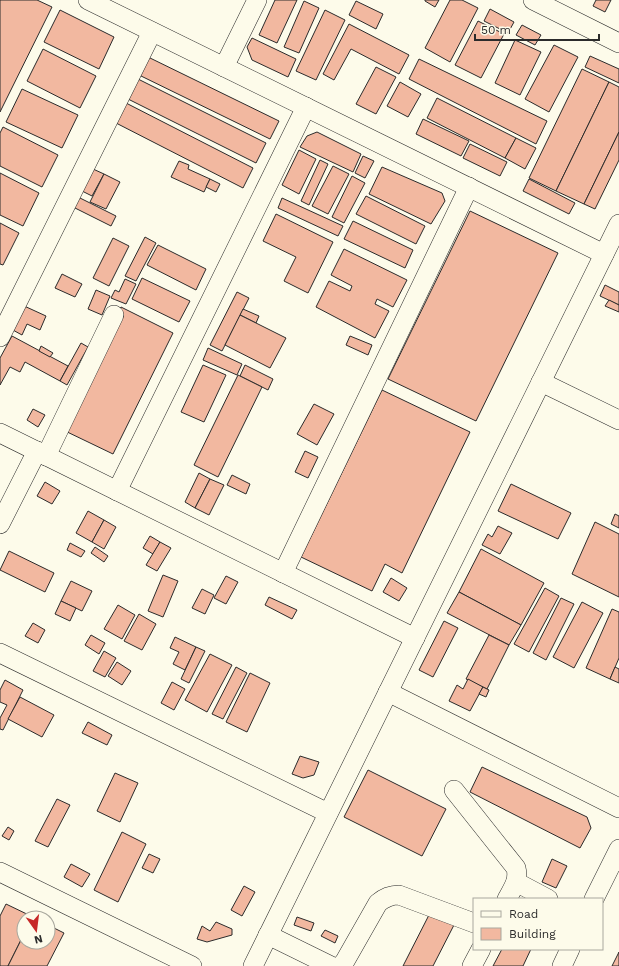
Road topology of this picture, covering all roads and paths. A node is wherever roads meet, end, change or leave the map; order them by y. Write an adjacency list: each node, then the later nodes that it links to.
1 (88, 0): 4 (lane)
2 (257, 0): 6 (lane)
3 (533, 0): 5 (lane)
4 (152, 32): 6 (lane); 12 (lane)
5 (619, 43)
6 (224, 67): 7 (lane)
7 (306, 107): 8 (lane); 17 (lane)
8 (469, 187): 10 (lane); 19 (lane)
9 (619, 224): 10 (lane)
10 (604, 254): 13 (lane)
11 (114, 315): 16 (lane)
12 (0, 337)
13 (541, 382): 14 (lane); 20 (lane)
14 (619, 420)
15 (0, 433): 16 (lane)
16 (41, 453): 17 (lane); 18 (lane)
17 (117, 491): 19 (lane)
18 (0, 524)
19 (283, 573): 20 (lane)
20 (415, 638): 22 (lane)
21 (0, 653): 25 (lane)
22 (388, 692): 24 (lane); 25 (lane)
23 (454, 790): 28 (lane)
24 (619, 808)
25 (328, 813): 33 (lane)
26 (619, 849): 31 (lane)
27 (0, 872): 36 (lane)
28 (516, 882): 29 (lane); 30 (lane)
29 (508, 898)
30 (546, 898)
31 (594, 898)
32 (473, 923): 39 (lane)
33 (268, 934): 37 (lane); 38 (lane)
34 (480, 950): 40 (lane)
35 (570, 950): 41 (lane)
36 (192, 966)
37 (253, 966)
38 (331, 966)
39 (341, 966)
40 (472, 966)
41 (562, 966)

